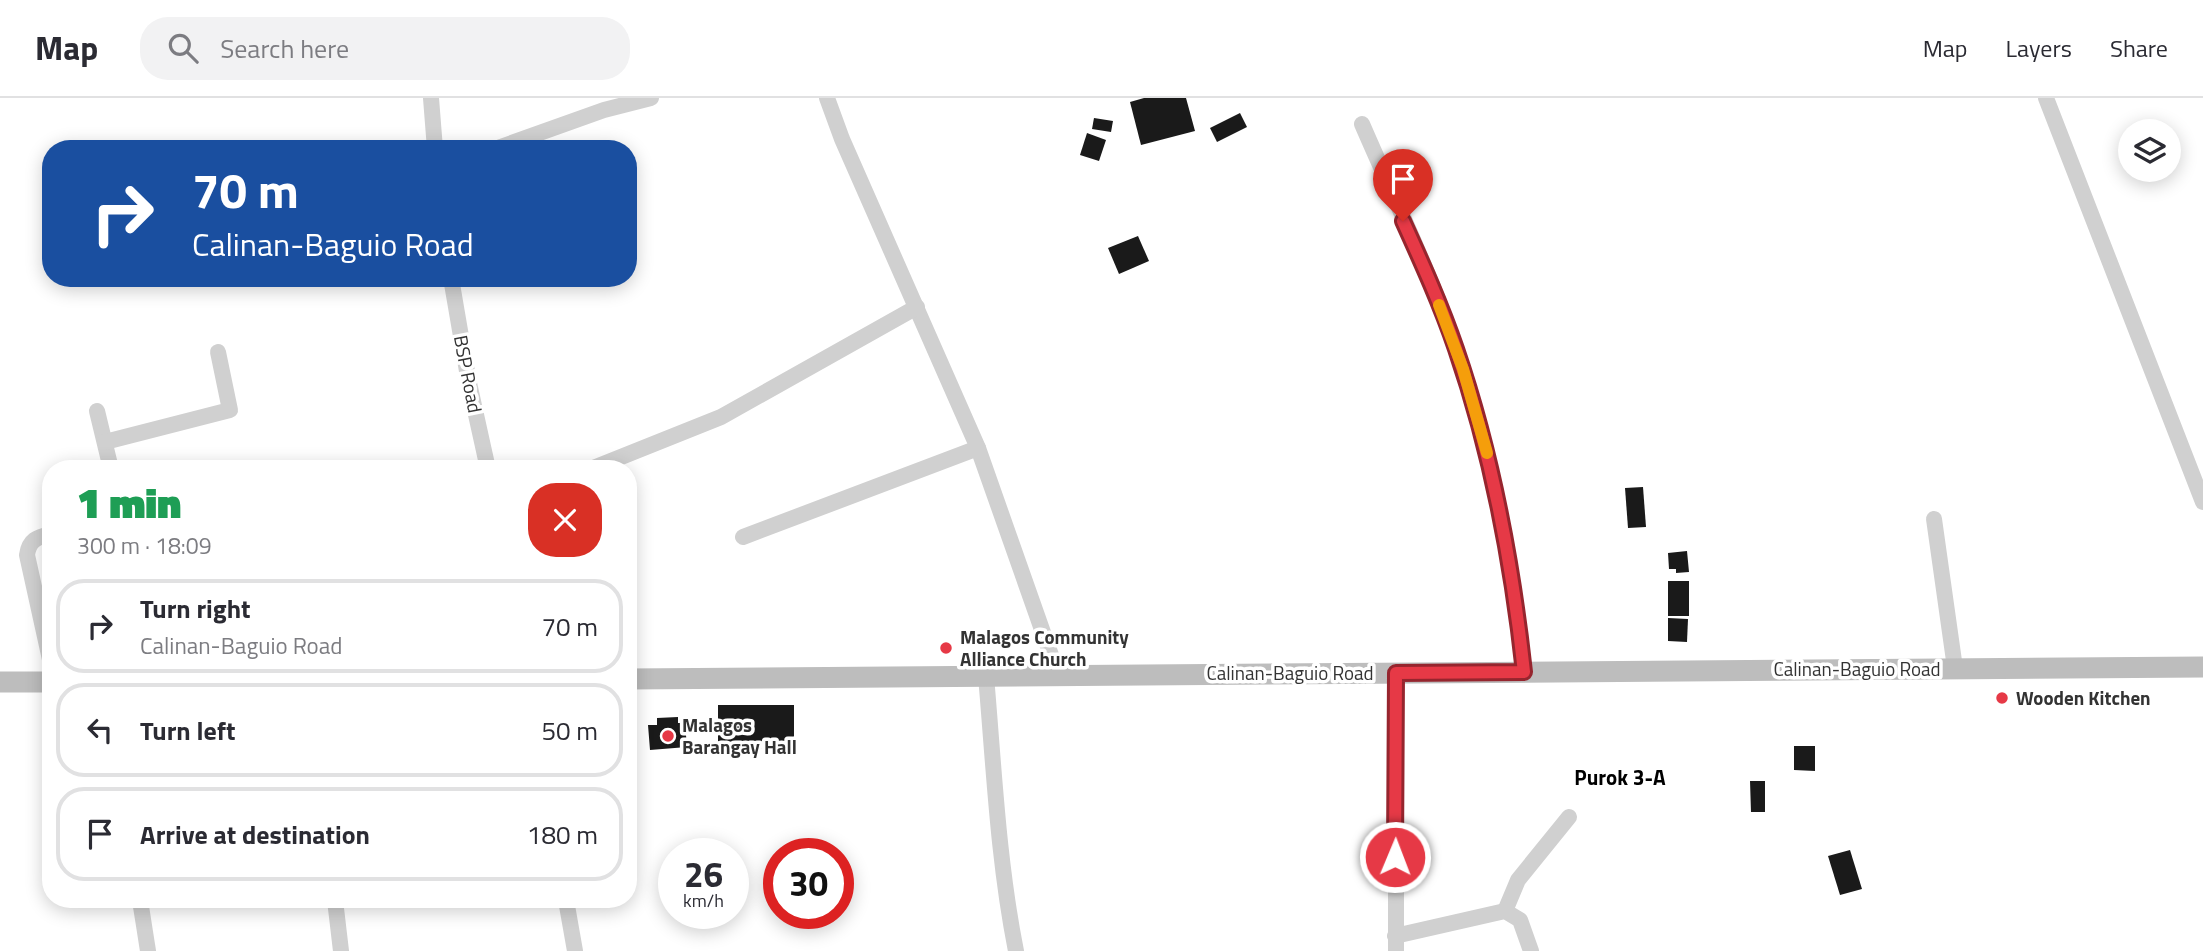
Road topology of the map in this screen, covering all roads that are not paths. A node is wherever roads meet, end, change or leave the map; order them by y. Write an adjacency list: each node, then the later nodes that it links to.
1 (431, 98): 6 (street)
2 (651, 98): 7 (street)
3 (827, 98): 9 (street)
4 (2046, 98): 17 (street)
5 (1362, 124): 24 (street)
6 (434, 140)
7 (520, 140)
8 (453, 287): 15 (street, BSP Road)
9 (917, 307): 13 (street); 16 (street)
10 (218, 352): 12 (street)
11 (97, 411): 12 (street)
12 (105, 442): 14 (street)
13 (978, 448): 20 (street); 26 (street)
14 (109, 460)
15 (486, 460)
16 (613, 460)
17 (2203, 502)
18 (1934, 519): 23 (street)
19 (42, 537): 21 (street)
20 (743, 537)
21 (42, 623)
22 (2203, 667): 23 (main road, Calinan-Baguio Road)
23 (1955, 668): 24 (main road, Calinan-Baguio Road)
24 (1524, 672): 25 (main road, Calinan-Baguio Road)
25 (1396, 673): 26 (main road, Calinan-Baguio Road); 36 (street)
26 (1058, 675): 27 (main road, Calinan-Baguio Road)
27 (986, 676): 28 (main road, Calinan-Baguio Road); 40 (street)
28 (637, 679)
29 (0, 682): 30 (main road)
30 (42, 682)
31 (1569, 817): 35 (street)
32 (141, 908): 37 (street)
33 (336, 908): 38 (street)
34 (567, 908): 39 (street)
35 (1505, 911): 36 (street); 41 (street)
36 (1396, 944)
37 (148, 951)
38 (341, 951)
39 (575, 951)
40 (1016, 951)
41 (1531, 951)

